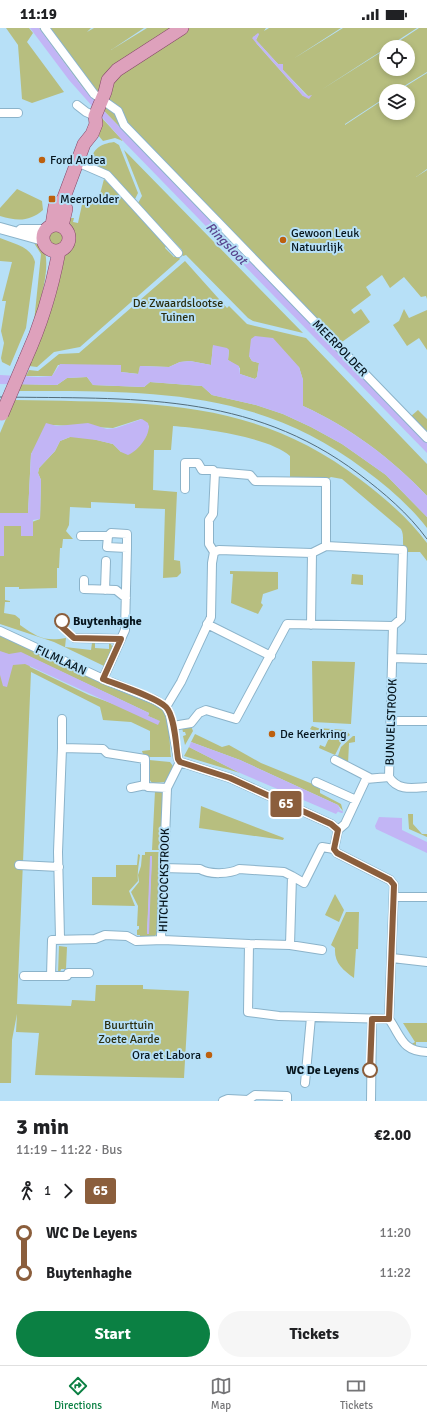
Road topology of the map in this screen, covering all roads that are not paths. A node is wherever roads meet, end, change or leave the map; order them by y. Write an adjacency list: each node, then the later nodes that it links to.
1 (45, 28): 4 (street, MEERPOLDER)
2 (182, 28): 4 (main road)
3 (77, 105): 4 (street, MEERPOLDER)
4 (99, 106): 7 (main road); 12 (street, MEERPOLDER)
5 (0, 113): 6 (street)
6 (18, 113)
7 (77, 162): 9 (main road); 10 (street)
8 (0, 228): 9 (street)
9 (52, 237): 11 (main road, bridge)
10 (178, 253)
11 (1, 417)
12 (427, 438)
13 (215, 472): 14 (street); 17 (street); 19 (street)
14 (185, 489)
15 (82, 536): 16 (street)
16 (108, 536): 18 (street); 18 (street)
17 (326, 546): 20 (street); 27 (street)
18 (128, 548): 24 (street)
19 (214, 552): 20 (street); 25 (street)
20 (312, 554): 26 (street)
21 (106, 561): 23 (street)
22 (84, 580): 23 (street)
23 (105, 590): 24 (street)
24 (126, 598): 30 (street)
25 (207, 624): 31 (street); 35 (street)
26 (311, 625): 27 (street); 31 (street)
27 (393, 626): 32 (street, BUNUELSTROOK)
28 (0, 631): 34 (street, FILMLAAN)
29 (74, 638): 30 (street)
30 (121, 639): 34 (street)
31 (270, 656): 39 (street)
32 (393, 658): 33 (street); 37 (street, BUNUELSTROOK)
33 (427, 659)
34 (103, 679): 35 (street, FILMLAAN)
35 (166, 707): 39 (street)
36 (62, 719): 40 (street)
37 (391, 721): 38 (street); 43 (street, BUNUELSTROOK)
38 (427, 721)
39 (173, 726): 42 (street)
40 (62, 748): 46 (street); 54 (street)
41 (335, 760): 44 (street)
42 (180, 762): 48 (street, HITCHCOCKSTROOK); 51 (street)
43 (389, 777): 44 (street, BUNUELSTROOK); 49 (street)
44 (370, 778): 50 (street, BUNUELSTROOK)
45 (316, 782): 50 (street)
46 (145, 785): 47 (street); 48 (street)
47 (131, 788)
48 (167, 788): 55 (street, HITCHCOCKSTROOK)
49 (427, 788)
50 (356, 800): 51 (street, BUNUELSTROOK)
51 (338, 830): 52 (street)
52 (334, 849): 56 (street); 58 (street)
53 (19, 865): 54 (street)
54 (59, 867): 59 (street)
55 (163, 868): 56 (street); 60 (street, HITCHCOCKSTROOK)
56 (292, 876): 62 (street)
57 (427, 897): 58 (street)
58 (394, 898): 64 (street)
59 (60, 938): 60 (street); 68 (street)
60 (163, 940): 61 (street, HITCHCOCKSTROOK)
61 (249, 944): 62 (street, HITCHCOCKSTROOK); 69 (street)
62 (290, 945): 63 (street, HITCHCOCKSTROOK)
63 (322, 950)
64 (392, 958): 65 (street); 71 (street)
65 (427, 962)
66 (89, 973): 68 (street)
67 (24, 976): 68 (street)
68 (51, 976)
69 (312, 1017): 70 (street); 73 (street)
70 (372, 1019): 71 (street); 76 (street)
71 (389, 1019): 72 (street)
72 (427, 1052)
73 (305, 1083)
74 (287, 1099): 75 (street)
75 (224, 1100)
76 (370, 1101)

